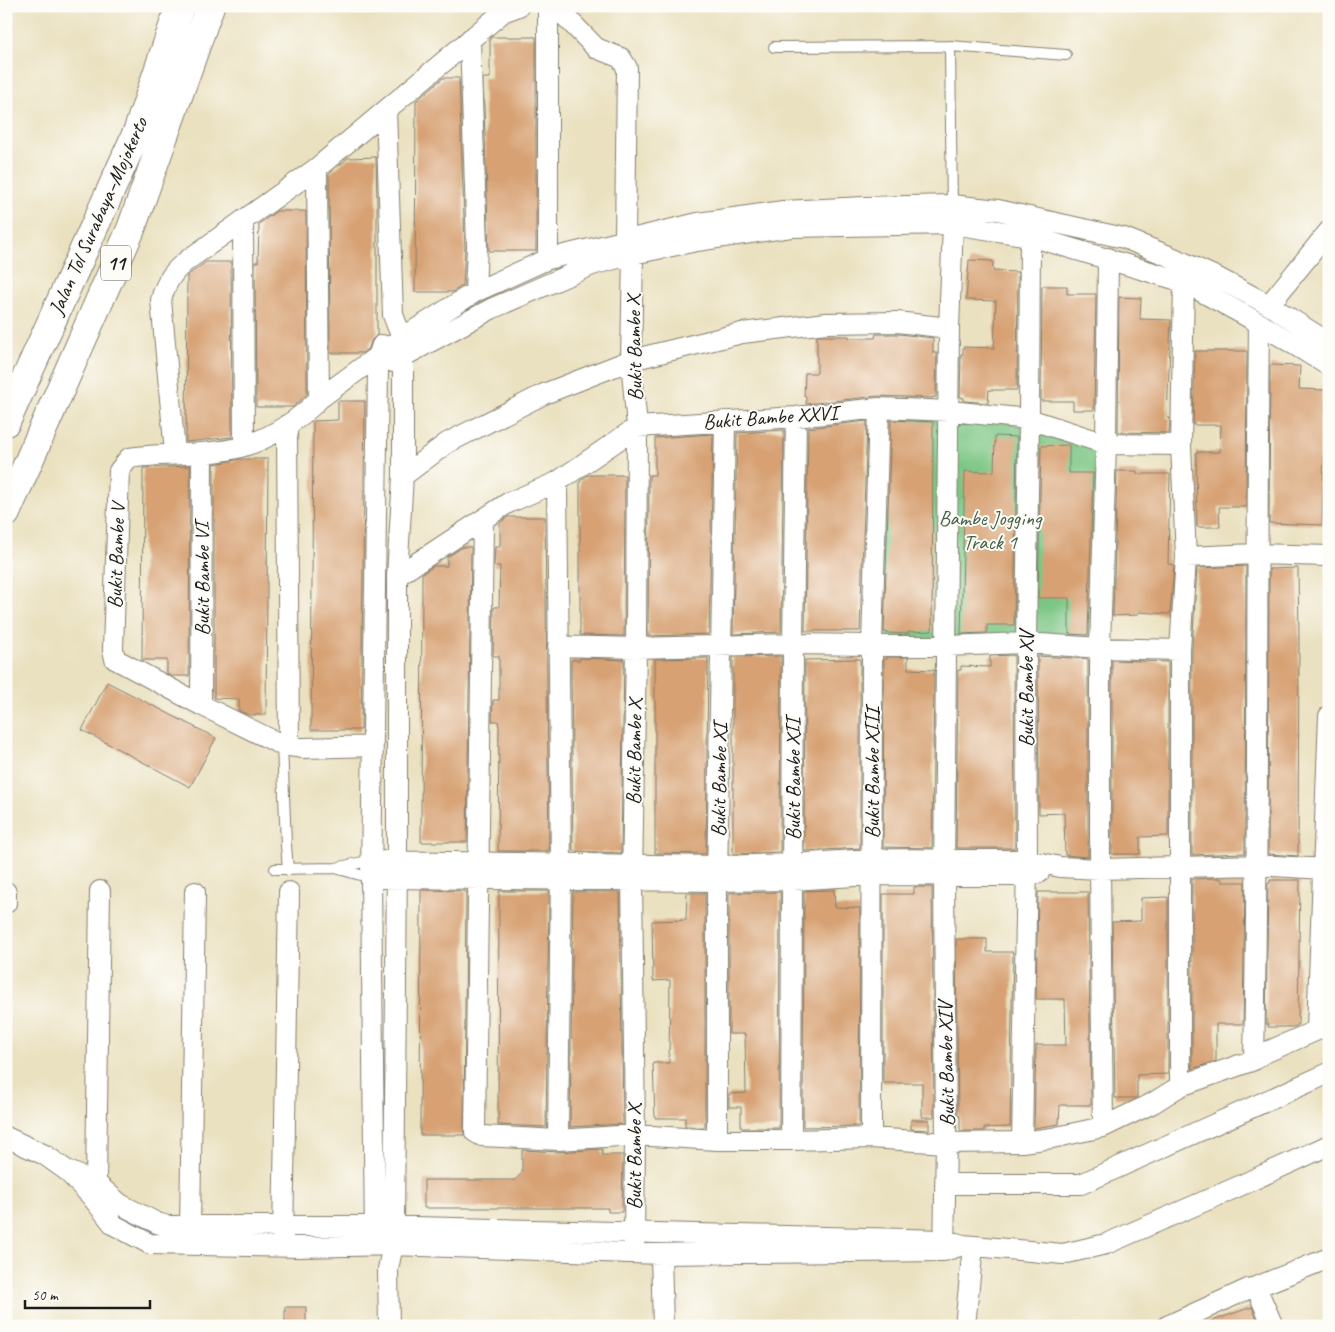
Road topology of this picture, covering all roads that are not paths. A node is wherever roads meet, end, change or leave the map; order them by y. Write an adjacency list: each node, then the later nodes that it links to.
1 (180, 6): 35 (highway, Jalan Tol Surabaya–Mojokerto / 11)
2 (210, 6): 45 (highway, Jalan Tol Surabaya–Mojokerto / 11)
3 (519, 6): 5 (street)
4 (549, 6): 15 (street, Bukit Bambe X); 17 (street)
5 (470, 39): 9 (street); 19 (street)
6 (950, 46): 7 (lane); 8 (lane); 11 (lane)
7 (774, 47)
8 (1066, 55)
9 (386, 110): 10 (street); 21 (street)
10 (317, 168): 12 (street); 29 (street)
11 (952, 214): 14 (street); 15 (street); 20 (street); 23 (street, Bukit Bambe XIV)
12 (243, 222): 40 (street); 41 (street)
13 (1329, 231): 20 (street)
14 (1030, 236): 16 (street); 33 (street, Bukit Bambe XV)
15 (629, 247): 17 (street); 25 (street); 26 (street, Bukit Bambe X)
16 (1108, 258): 18 (street); 38 (street)
17 (548, 259): 19 (street)
18 (1184, 282): 22 (street); 39 (street)
19 (476, 292): 25 (street)
20 (1269, 306): 24 (street)
21 (393, 315): 25 (street); 27 (street)
22 (1259, 323): 28 (street); 47 (street)
23 (950, 328): 26 (street); 31 (street, Bukit Bambe XIV)
24 (1329, 343)
25 (402, 347): 27 (street, Bukit Bambe V); 43 (street)
26 (631, 360): 37 (street, Bukit Bambe X); 43 (street)
27 (378, 362): 29 (street, Bukit Bambe V); 63 (street)
28 (1328, 363)
29 (319, 399): 36 (street, Bukit Bambe V)
30 (879, 408): 31 (street, Bukit Bambe XXVI); 32 (street, Bukit Bambe XXVI); 53 (street, Bukit Bambe XIII)
31 (950, 411): 33 (street, Bukit Bambe XXVI); 55 (street, Bukit Bambe XIV)
32 (796, 417): 34 (street, Bukit Bambe XXVI); 52 (street, Bukit Bambe XII)
33 (1029, 419): 38 (street, Bukit Bambe XXVI); 51 (street, Bukit Bambe XV)
34 (725, 421): 37 (street, Bukit Bambe XXVI); 56 (street, Bukit Bambe XI)
35 (6, 422)
36 (287, 425): 40 (street, Bukit Bambe V); 62 (street)
37 (637, 427): 44 (street); 57 (street, Bukit Bambe X)
38 (1106, 444): 39 (street, Bukit Bambe XXVI); 58 (street)
39 (1181, 445): 49 (street)
40 (244, 446): 42 (street, Bukit Bambe V)
41 (175, 453): 42 (street, Bukit Bambe V); 60 (street, Bukit Bambe V)
42 (202, 453): 60 (street, Bukit Bambe VI)
43 (404, 476): 50 (street)
44 (557, 482): 46 (street); 54 (street)
45 (6, 513)
46 (483, 521): 50 (street); 76 (street)
47 (1256, 554): 48 (street); 49 (street); 64 (street)
48 (1329, 556)
49 (1186, 557): 59 (street)
50 (397, 576): 71 (street)
51 (1026, 643): 55 (street); 58 (street); 68 (street, Bukit Bambe XV)
52 (793, 644): 53 (street); 56 (street); 79 (street, Bukit Bambe XII)
53 (872, 644): 55 (street); 65 (street, Bukit Bambe XIII)
54 (558, 646): 57 (street); 77 (street)
55 (946, 646): 72 (street, Bukit Bambe XIV)
56 (722, 647): 57 (street); 80 (street, Bukit Bambe XI)
57 (636, 648): 78 (street, Bukit Bambe X)
58 (1100, 648): 59 (street); 73 (street)
59 (1180, 650): 66 (street)
60 (201, 705): 62 (street, Bukit Bambe V)
61 (1329, 716): 74 (street)
62 (285, 746): 63 (street, Bukit Bambe V); 75 (lane)
63 (372, 746): 70 (street)
64 (1258, 865): 66 (street); 74 (street); 87 (street)
65 (871, 867): 72 (street); 79 (street); 93 (street, Bukit Bambe XIII)
66 (1181, 867): 73 (street); 89 (street)
67 (336, 868): 70 (lane); 70 (lane); 75 (lane)
68 (1026, 868): 72 (street); 73 (street); 97 (street, Bukit Bambe XV)
69 (275, 869): 75 (lane)
70 (372, 869): 71 (street); 106 (street)
71 (397, 869): 76 (street); 106 (street)
72 (944, 869): 98 (street, Bukit Bambe XIV)
73 (1100, 869): 90 (street)
74 (1324, 869): 86 (street)
75 (288, 870)
76 (478, 870): 77 (street); 94 (street)
77 (561, 871): 78 (street); 94 (street)
78 (632, 872): 80 (street); 91 (street, Bukit Bambe X)
79 (793, 872): 80 (street); 96 (street, Bukit Bambe XII)
80 (717, 874): 95 (street, Bukit Bambe XI)
81 (6, 892): 85 (street)
82 (100, 892): 101 (street)
83 (195, 892): 105 (street)
84 (289, 892): 107 (street)
85 (6, 903)
86 (1323, 1027): 87 (street)
87 (1254, 1060): 89 (street)
88 (1329, 1073): 100 (street)
89 (1180, 1086): 90 (street)
90 (1103, 1127): 97 (street)
91 (635, 1136): 94 (street); 95 (street); 108 (street, Bukit Bambe X)
92 (6, 1137): 101 (street)
93 (871, 1138): 96 (street); 98 (street)
94 (558, 1140)
95 (716, 1140): 96 (street)
96 (791, 1140)
97 (1022, 1142): 98 (street)
98 (946, 1143): 100 (street, Bukit Bambe XIV)
99 (1327, 1151): 110 (street)
100 (945, 1184): 110 (street, Bukit Bambe XIV)
101 (94, 1190): 102 (street); 104 (street)
102 (120, 1204): 103 (street); 104 (street)
103 (157, 1223): 105 (street); 109 (street)
104 (114, 1225): 109 (street)
105 (190, 1227): 107 (street)
106 (384, 1236): 107 (street); 108 (street); 114 (street)
107 (283, 1237): 109 (street)
108 (634, 1242): 110 (street); 111 (street)
109 (150, 1244)
110 (956, 1245): 111 (street); 116 (street, Bukit Bambe XIV)
111 (662, 1254): 115 (street)
112 (1329, 1258): 113 (street)
113 (1256, 1287): 117 (street); 118 (street)
114 (388, 1326)
115 (663, 1326)
116 (965, 1326)
117 (1166, 1326)
118 (1273, 1326)

